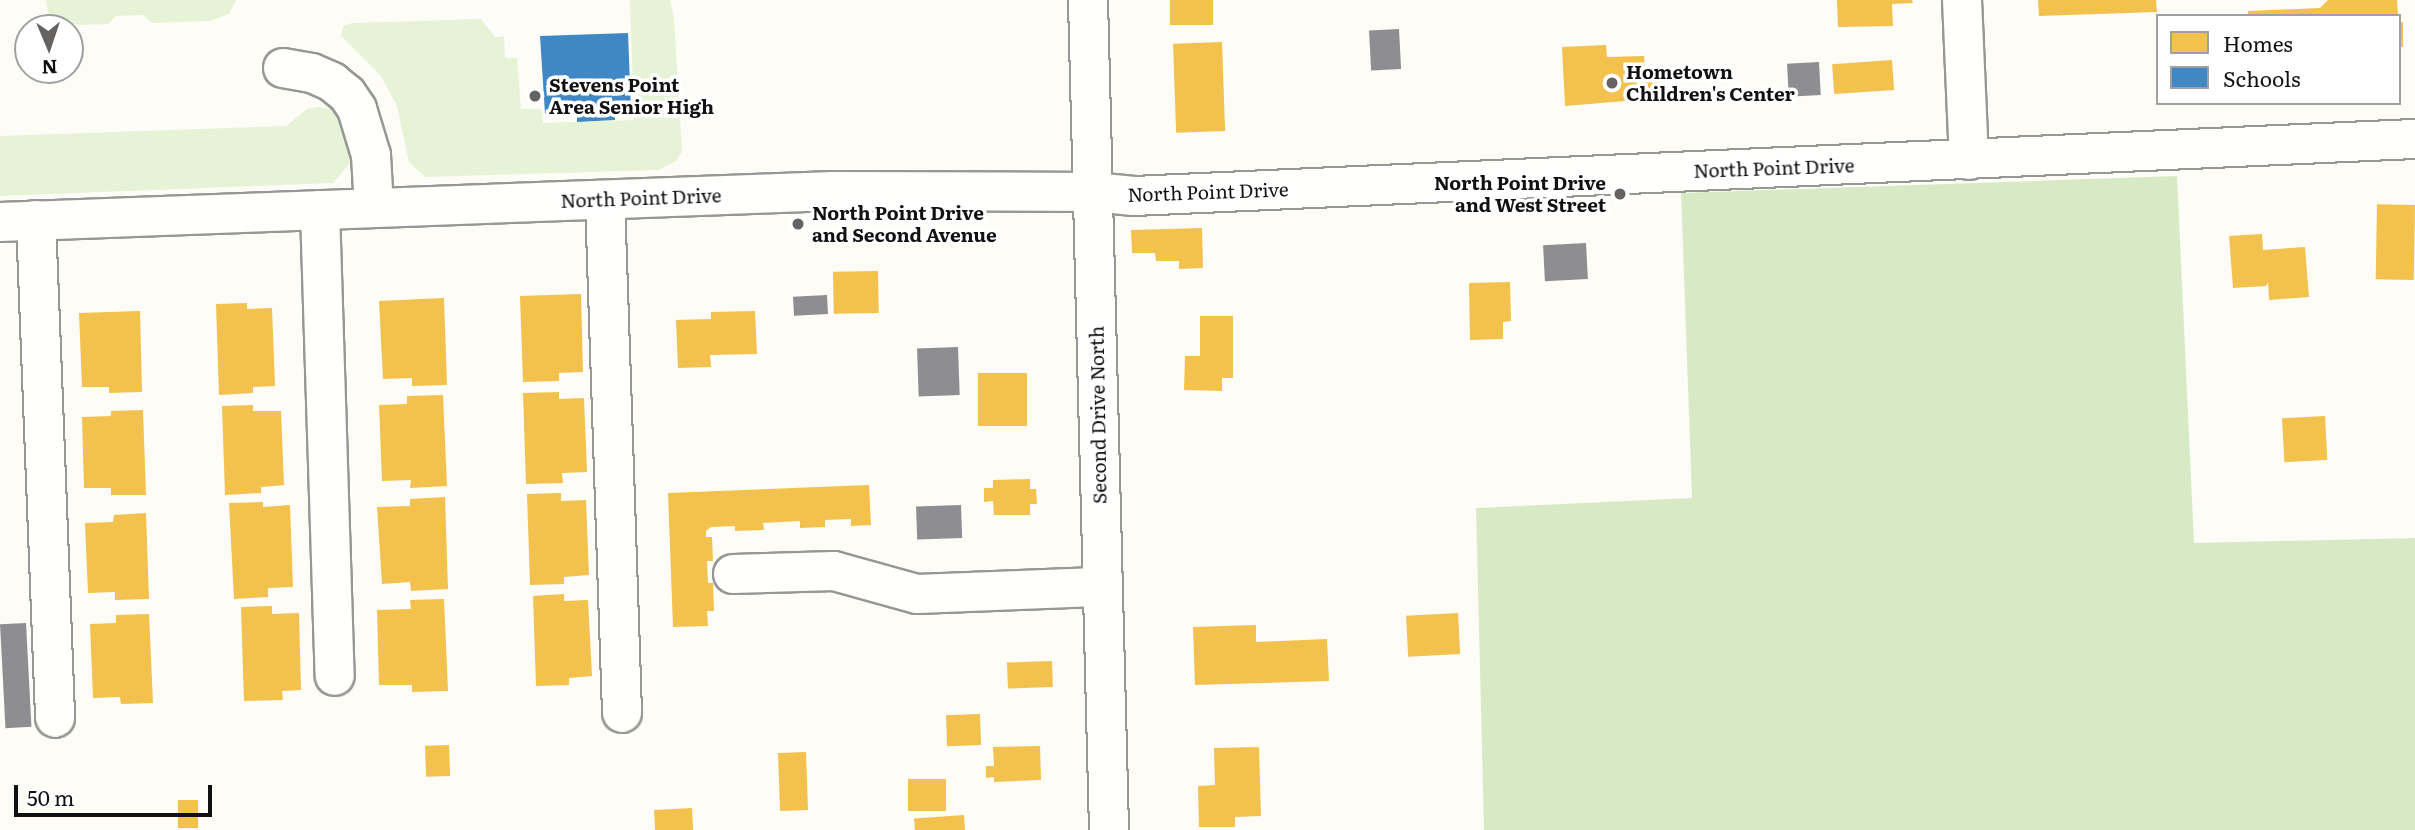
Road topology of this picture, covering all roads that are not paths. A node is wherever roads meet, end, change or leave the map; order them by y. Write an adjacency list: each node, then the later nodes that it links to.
1 (1088, 0): 6 (street, Second Drive North)
2 (1962, 0): 5 (street)
3 (284, 68): 8 (street)
4 (2415, 139): 5 (street, North Point Drive)
5 (1969, 160): 6 (street, North Point Drive)
6 (1093, 192): 7 (street, North Point Drive); 12 (street, Second Drive North)
7 (605, 200): 8 (street, North Point Drive); 14 (street)
8 (374, 208): 9 (street, North Point Drive)
9 (320, 210): 10 (street, North Point Drive); 13 (street)
10 (18, 221): 15 (street)
11 (733, 574): 12 (street)
12 (1102, 587): 16 (street, Second Drive North)
13 (335, 676)
14 (622, 713)
15 (55, 718)
16 (1109, 830)

